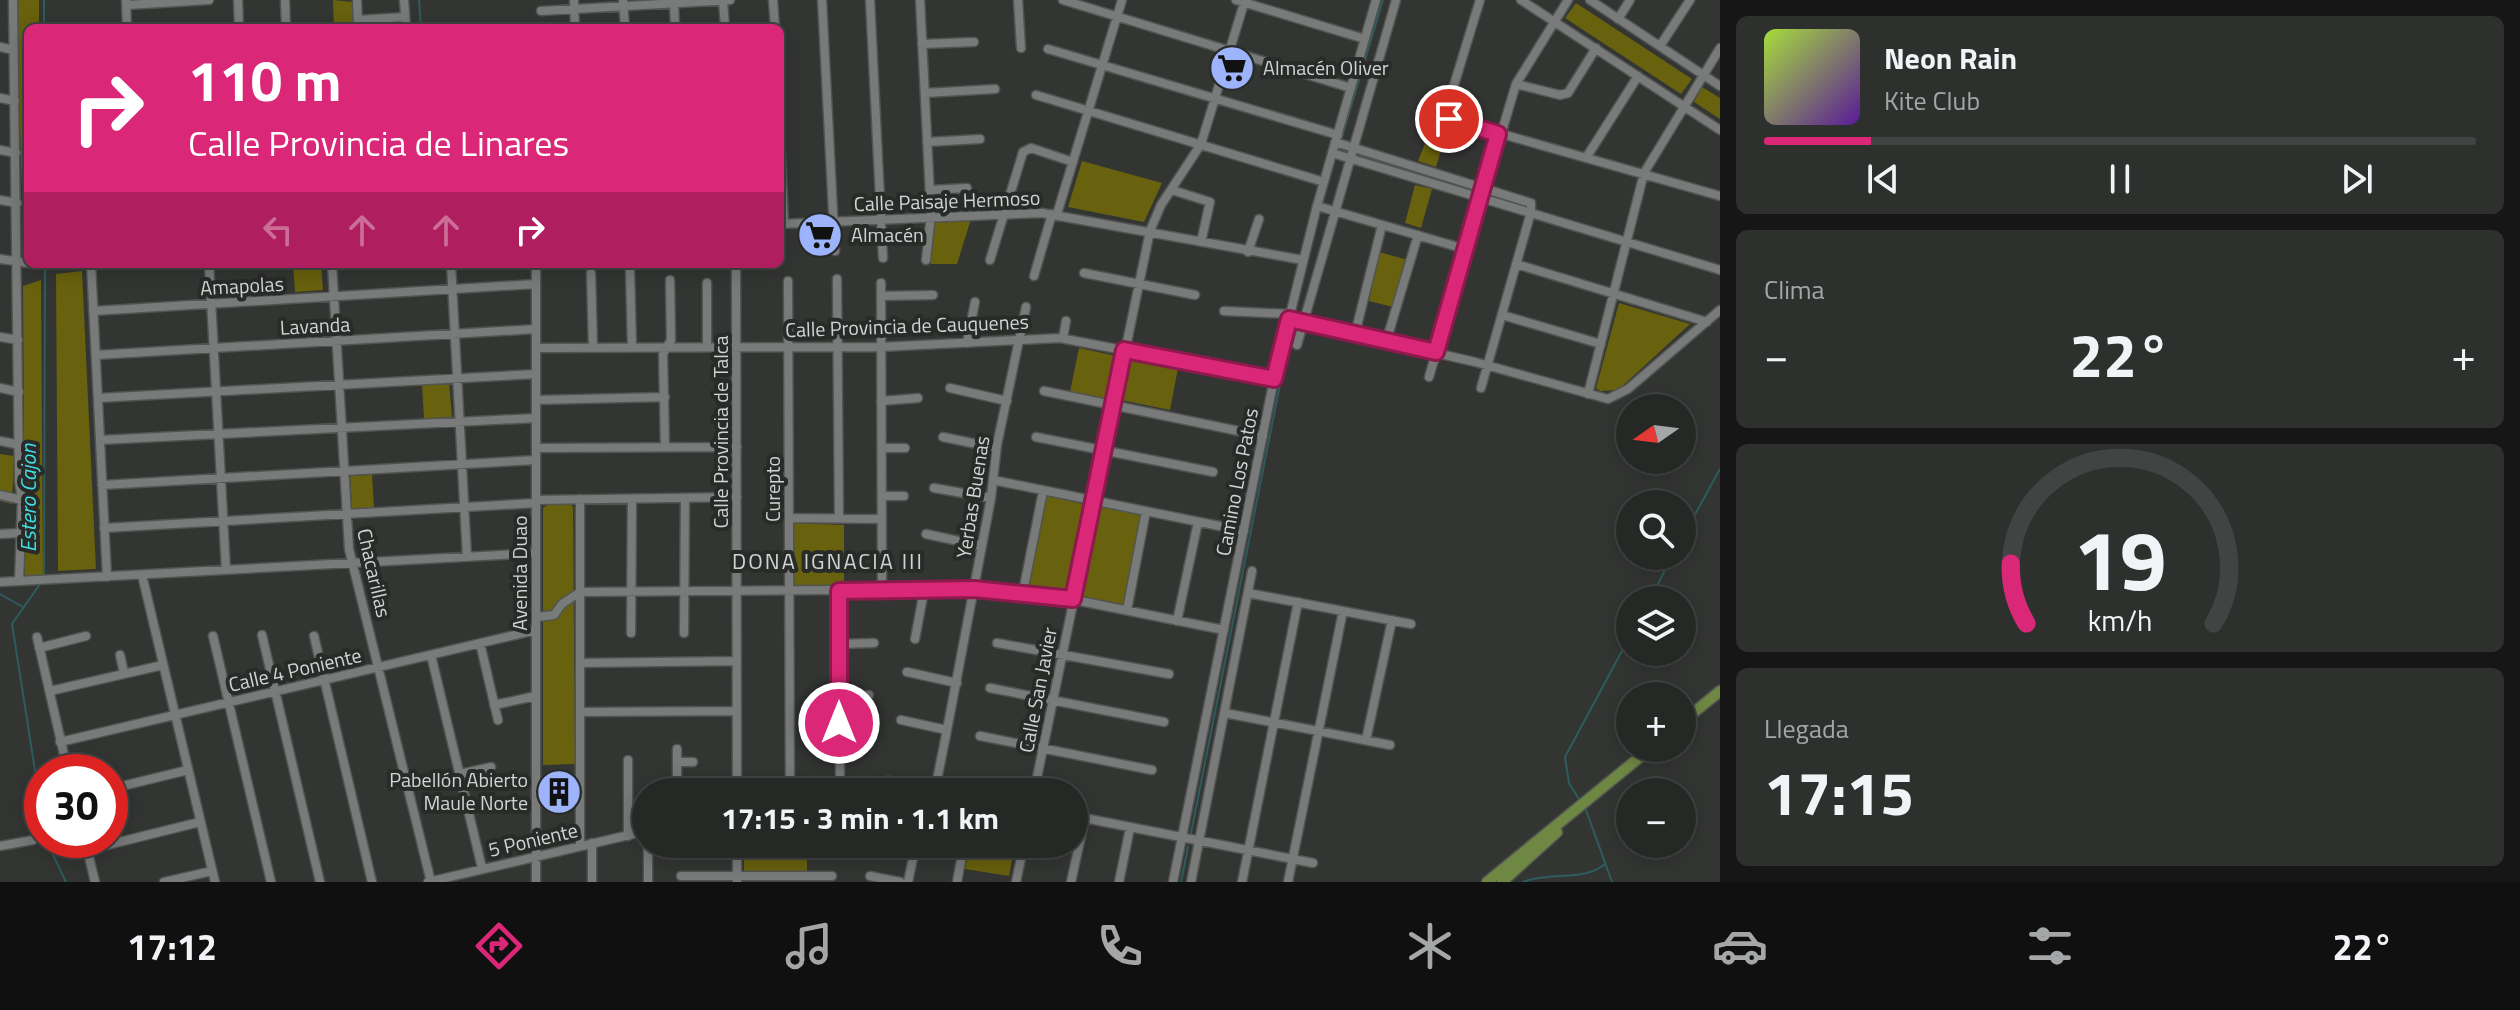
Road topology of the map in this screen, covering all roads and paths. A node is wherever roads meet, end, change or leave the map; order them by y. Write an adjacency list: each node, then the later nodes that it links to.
1 (13, 0): 53 (street)
2 (209, 0): 26 (street)
3 (238, 0): 35 (street)
4 (285, 0): 36 (street)
5 (357, 0): 37 (street)
6 (404, 0): 31 (street)
7 (723, 0): 8 (street); 24 (street); 42 (street)
8 (730, 0)
9 (773, 0): 43 (street)
10 (822, 0): 99 (street)
11 (870, 0): 97 (street)
12 (920, 0): 46 (street)
13 (1018, 0): 49 (street)
14 (1063, 0): 30 (street)
15 (1122, 0): 30 (street)
16 (1376, 0): 44 (street, Camino Los Patos)
17 (1396, 0): 75 (street)
18 (1480, 0): 70 (street)
19 (1521, 0): 33 (street)
20 (1568, 0): 33 (street)
21 (1590, 0): 32 (street)
22 (1630, 0): 32 (street)
23 (1690, 0): 47 (street)
24 (674, 1): 27 (street); 41 (street)
25 (1242, 1): 44 (street); 54 (street, Calle San Javier)
26 (126, 3): 34 (street)
27 (624, 3): 28 (street); 40 (street)
28 (574, 4): 29 (street); 39 (street)
29 (541, 11)
30 (1117, 16): 54 (street); 55 (street)
31 (405, 17): 37 (street); 38 (street)
32 (1618, 19): 47 (street)
33 (1554, 22): 50 (street); 58 (street)
34 (127, 24)
35 (239, 24)
36 (286, 24)
37 (358, 24)
38 (406, 24)
39 (575, 24)
40 (625, 24)
41 (675, 24)
42 (725, 24)
43 (775, 24)
44 (1365, 39): 60 (street, Camino Los Patos)
45 (974, 42): 46 (street)
46 (922, 44): 62 (street)
47 (1660, 46): 56 (street)
48 (0, 47): 53 (street)
49 (1021, 48)
50 (1596, 48): 57 (street); 58 (street)
51 (1720, 48): 56 (street)
52 (1048, 49): 55 (street)
53 (14, 50): 66 (street)
54 (1230, 50): 60 (street); 65 (street, Calle San Javier)
55 (1102, 65): 65 (street); 68 (street)
56 (1703, 75): 59 (street); 67 (street)
57 (1638, 76): 67 (street); 80 (street)
58 (1516, 84): 70 (street)
59 (1720, 86)
60 (1351, 88): 72 (street, Camino Los Patos)
61 (995, 89): 62 (street)
62 (925, 93): 73 (street)
63 (1036, 95): 68 (street)
64 (0, 98): 66 (street)
65 (1215, 98): 72 (street); 74 (street, Calle San Javier)
66 (15, 101): 77 (street)
67 (1683, 106): 69 (street); 82 (street)
68 (1088, 111): 74 (street); 81 (street)
69 (1720, 130)
70 (1498, 134): 80 (street); 87 (street)
71 (980, 139): 73 (street)
72 (1336, 139): 75 (street); 78 (street, Camino Los Patos)
73 (927, 142): 85 (street)
74 (1201, 144): 83 (street); 86 (street, Calle San Javier)
75 (1352, 148): 79 (street); 87 (street)
76 (0, 150): 77 (street)
77 (16, 153): 90 (street)
78 (1332, 153): 79 (street); 83 (street, Camino Los Patos)
79 (1349, 158): 87 (street); 92 (street)
80 (1586, 158): 82 (street)
81 (1073, 162): 94 (street); 95 (street)
82 (1644, 173): 88 (street); 104 (street)
83 (1324, 182): 91 (street, Camino Los Patos)
84 (967, 188): 85 (street)
85 (930, 190): 96 (street)
86 (1172, 190): 102 (street, Calle San Javier); 105 (street)
87 (1482, 193): 93 (street); 106 (street)
88 (1720, 196)
89 (0, 200): 90 (street)
90 (17, 203): 114 (street)
91 (1317, 206): 92 (street); 113 (street, Camino Los Patos)
92 (1333, 211): 101 (street); 150 (street)
93 (1531, 212): 104 (street); 116 (street)
94 (1003, 213): 95 (street, Calle Paisaje Hermoso); 96 (street, Calle Paisaje Hermoso); 112 (street)
95 (1054, 214): 102 (street, Calle Paisaje Hermoso); 127 (street)
96 (931, 215): 97 (street, Calle Paisaje Hermoso); 111 (street)
97 (882, 218): 99 (street, Calle Paisaje Hermoso); 109 (street)
98 (1259, 219): 108 (street)
99 (833, 220): 100 (street, Calle Paisaje Hermoso); 107 (street)
100 (784, 224)
101 (1382, 225): 103 (street); 154 (street)
102 (1150, 231): 105 (street, Calle Paisaje Hermoso); 131 (street, Calle San Javier)
103 (1418, 235): 106 (street); 160 (street)
104 (1627, 241): 123 (street); 136 (street)
105 (1201, 242): 108 (street, Calle Paisaje Hermoso)
106 (1465, 249): 175 (street)
107 (835, 251)
108 (1248, 252): 113 (street, Calle Paisaje Hermoso)
109 (883, 258)
110 (0, 259): 114 (street)
111 (926, 260)
112 (990, 260)
113 (1303, 260): 148 (street, Camino Los Patos)
114 (17, 262): 115 (street); 157 (street)
115 (24, 263)
116 (1516, 264): 136 (street); 147 (street)
117 (91, 268): 145 (street)
118 (209, 268): 142 (street)
119 (332, 268): 140 (street, Chacarillas)
120 (451, 268): 135 (street)
121 (536, 268): 134 (street, Avenida Duao)
122 (736, 268): 164 (street, Calle Provincia de Talca)
123 (1720, 270)
124 (630, 271): 165 (street)
125 (591, 273): 173 (street)
126 (1084, 273): 131 (street)
127 (1034, 276)
128 (837, 279): 169 (street)
129 (670, 280): 166 (street)
130 (788, 281): 168 (street, Curepto)
131 (1138, 281): 138 (street); 174 (street, Calle San Javier)
132 (707, 283): 167 (street)
133 (881, 283): 139 (street)
134 (536, 284): 135 (street, Amapolas); 152 (street, Avenida Duao)
135 (452, 290): 140 (street, Amapolas); 153 (street)
136 (1614, 294): 151 (street); 162 (street)
137 (933, 295): 139 (street)
138 (1195, 295)
139 (881, 296): 170 (street)
140 (334, 297): 142 (street, Amapolas); 159 (street, Chacarillas)
141 (975, 302): 161 (street)
142 (211, 304): 145 (street, Amapolas); 171 (street)
143 (1026, 307): 158 (street, Yerbas Buenas)
144 (1720, 310): 151 (street)
145 (93, 311): 176 (street)
146 (1224, 311): 148 (street)
147 (1502, 315): 162 (street); 177 (street)
148 (1290, 316): 150 (street); 181 (street, Camino Los Patos)
149 (1066, 321): 156 (street)
150 (1303, 322): 154 (street); 163 (street)
151 (1707, 322): 189 (street)
152 (536, 329): 153 (street, Lavanda); 172 (street, Avenida Duao)
153 (455, 334): 159 (street, Lavanda); 180 (street)
154 (1355, 334): 160 (street)
155 (0, 337): 157 (street)
156 (1063, 338): 158 (street, Calle Provincia de Cauquenes); 174 (street, Calle Provincia de Cauquenes)
157 (18, 340): 188 (street)
158 (1019, 340): 161 (street, Calle Provincia de Cauquenes); 195 (street, Yerbas Buenas)
159 (336, 341): 171 (street, Lavanda); 182 (street, Chacarillas)
160 (1386, 342): 175 (street)
161 (967, 343): 170 (street, Calle Provincia de Cauquenes)
162 (1601, 344): 189 (street)
163 (1297, 345)
164 (737, 346): 167 (street, Calle Provincia de Cauquenes); 168 (street, Calle Provincia de Cauquenes); 208 (street, Calle Provincia de Talca)
165 (632, 347): 166 (street, Calle Provincia de Cauquenes); 173 (street, Calle Provincia de Cauquenes)
166 (666, 347): 167 (street, Calle Provincia de Cauquenes); 190 (street)
167 (707, 347)
168 (788, 347): 169 (street, Calle Provincia de Cauquenes); 237 (street, Curepto)
169 (837, 347): 170 (street, Calle Provincia de Cauquenes); 238 (street)
170 (881, 347): 194 (street)
171 (213, 348): 176 (street, Lavanda); 186 (street)
172 (537, 348): 173 (street, Calle Provincia de Cauquenes); 178 (street, Avenida Duao)
173 (593, 348)
174 (1124, 350): 181 (street, Calle Provincia de Cauquenes); 196 (street, Calle San Javier)
175 (1436, 352): 177 (street); 179 (street)
176 (96, 355): 191 (street)
177 (1487, 365): 185 (street); 189 (street)
178 (536, 374): 180 (street); 193 (street, Avenida Duao)
179 (1429, 377)
180 (457, 379): 182 (street); 198 (street)
181 (1274, 379): 201 (street, Camino Los Patos)
182 (338, 385): 186 (street); 199 (street, Chacarillas)
183 (0, 388): 188 (street)
184 (950, 388): 195 (street)
185 (1481, 388)
186 (216, 391): 191 (street); 200 (street)
187 (1044, 391): 196 (street)
188 (19, 392): 206 (street)
189 (1588, 394)
190 (665, 397): 193 (street); 207 (street)
191 (98, 398): 204 (street)
192 (918, 398): 194 (street)
193 (536, 400): 197 (street, Avenida Duao)
194 (881, 401): 210 (street)
195 (1007, 401): 212 (street, Yerbas Buenas)
196 (1112, 404): 201 (street); 213 (street, Calle San Javier)
197 (536, 418): 198 (street); 209 (street, Avenida Duao)
198 (460, 422): 199 (street); 215 (street)
199 (341, 428): 200 (street); 216 (street, Chacarillas)
200 (218, 434): 204 (street); 218 (street)
201 (1263, 436): 243 (street, Camino Los Patos)
202 (943, 437): 212 (street)
203 (1036, 437): 213 (street)
204 (100, 440): 220 (street)
205 (0, 441): 206 (street)
206 (20, 445): 230 (street)
207 (665, 447): 208 (street); 209 (street)
208 (737, 447): 226 (street, Calle Provincia de Talca)
209 (536, 448): 214 (street, Avenida Duao)
210 (882, 448): 211 (street); 224 (street)
211 (905, 448)
212 (996, 448): 219 (street, Yerbas Buenas)
213 (1103, 450): 217 (street); 232 (street, Calle San Javier)
214 (536, 460): 215 (street); 233 (street, Avenida Duao)
215 (462, 465): 216 (street); 234 (street)
216 (343, 471): 218 (street); 236 (street, Chacarillas)
217 (1213, 472)
218 (221, 479): 220 (street); 240 (street)
219 (993, 480): 222 (street); 227 (street, Yerbas Buenas)
220 (102, 485): 242 (street)
221 (934, 488): 227 (street)
222 (1043, 491): 232 (street); 266 (street)
223 (0, 495): 230 (street)
224 (882, 496): 225 (street); 239 (street)
225 (904, 496)
226 (737, 497): 229 (street); 265 (street, Calle Provincia de Talca)
227 (991, 498): 247 (street, Yerbas Buenas)
228 (580, 499): 231 (street); 233 (street); 262 (street)
229 (685, 499): 231 (street); 264 (street)
230 (22, 500): 244 (street)
231 (632, 500): 263 (street)
232 (1093, 501): 235 (street); 268 (street, Calle San Javier)
233 (536, 502): 234 (street); 248 (street, Avenida Duao)
234 (464, 507): 236 (street); 249 (street)
235 (1146, 511): 241 (street); 270 (street)
236 (346, 514): 240 (street); 250 (street, Chacarillas)
237 (789, 518): 238 (street); 258 (street, Curepto)
238 (839, 518): 239 (street)
239 (882, 519): 260 (street)
240 (223, 521): 242 (street); 251 (street)
241 (1198, 522): 243 (street); 274 (street)
242 (104, 528): 254 (street)
243 (1244, 531): 277 (street, Camino Los Patos)
244 (19, 533): 245 (street); 255 (street)
245 (0, 534)
246 (926, 534): 247 (street)
247 (982, 546): 257 (street, Yerbas Buenas)
248 (536, 553): 249 (street); 272 (street, Avenida Duao)
249 (467, 557): 250 (street)
250 (354, 563): 251 (street); 297 (street, Chacarillas)
251 (226, 570): 253 (street)
252 (1252, 571): 267 (street, Camino Los Patos)
253 (142, 575): 254 (street); 296 (street)
254 (107, 577): 255 (street)
255 (19, 581): 256 (street)
256 (0, 582)
257 (974, 589): 261 (street); 266 (street); 302 (street, Yerbas Buenas)
258 (789, 591): 259 (street); 265 (street); 343 (street, Curepto)
259 (839, 591): 260 (street); 289 (street)
260 (882, 591): 261 (street)
261 (924, 591): 285 (street)
262 (580, 592): 263 (street); 272 (street); 295 (street)
263 (632, 592): 264 (street); 278 (street)
264 (684, 592): 265 (street); 279 (street)
265 (737, 592): 294 (street, Calle Provincia de Talca)
266 (1023, 592): 268 (street)
267 (1248, 593): 269 (street); 316 (street, Camino Los Patos)
268 (1073, 599): 270 (street); 293 (street, Calle San Javier)
269 (1298, 602): 271 (street); 321 (street)
270 (1127, 610): 274 (street)
271 (1343, 611): 273 (street); 323 (street)
272 (536, 617): 276 (street, Avenida Duao)
273 (1392, 620): 275 (street); 325 (street)
274 (1177, 621): 277 (street)
275 (1411, 624)
276 (536, 630): 286 (street, Calle 4 Poniente); 308 (street, Avenida Duao)
277 (1224, 630): 355 (street, Camino Los Patos)
278 (631, 633)
279 (684, 633)
280 (262, 635): 306 (street)
281 (86, 636): 290 (street)
282 (213, 636): 311 (street)
283 (314, 636): 301 (street)
284 (37, 637): 290 (street)
285 (915, 639)
286 (480, 643): 292 (street, Calle 4 Poniente); 312 (street)
287 (874, 643): 289 (street)
288 (997, 643): 293 (street)
289 (839, 644): 309 (street)
290 (39, 648): 304 (street)
291 (120, 655): 299 (street)
292 (431, 655): 297 (street, Calle 4 Poniente); 340 (street)
293 (1062, 655): 300 (street); 310 (street, Calle San Javier)
294 (737, 661): 295 (street); 313 (street, Calle Provincia de Talca)
295 (580, 663): 315 (street)
296 (163, 665): 299 (street); 317 (street)
297 (380, 667): 301 (street, Calle 4 Poniente); 385 (street, Chacarillas)
298 (907, 672): 302 (street)
299 (124, 673): 304 (street)
300 (1169, 674)
301 (324, 680): 306 (street, Calle 4 Poniente); 384 (street)
302 (957, 683): 322 (street, Yerbas Buenas)
303 (990, 688): 310 (street)
304 (50, 691): 326 (street)
305 (1720, 691): 314 (main road)
306 (275, 692): 311 (street, Calle 4 Poniente); 383 (street)
307 (869, 695): 309 (street)
308 (536, 696): 312 (street); 362 (street, Avenida Duao)
309 (839, 696): 331 (street)
310 (1053, 700): 320 (street); 328 (street, Calle San Javier)
311 (228, 702): 317 (street, Calle 4 Poniente); 382 (street)
312 (494, 705): 318 (street)
313 (737, 711): 315 (street); 342 (street, Calle Provincia de Talca)
314 (1696, 711)
315 (580, 712): 360 (street)
316 (1225, 713): 321 (street); 356 (street, Camino Los Patos)
317 (175, 715): 326 (street, Calle 4 Poniente); 338 (street)
318 (498, 720)
319 (901, 720): 322 (street)
320 (1164, 722)
321 (1274, 722): 323 (street); 361 (street)
322 (947, 730): 345 (street, Yerbas Buenas)
323 (1319, 731): 325 (street); 370 (street)
324 (980, 736): 328 (street)
325 (1366, 740): 327 (street)
326 (60, 742): 332 (street)
327 (1390, 745)
328 (1043, 748): 339 (street); 346 (street, Calle San Javier)
329 (677, 749): 334 (street)
330 (861, 750): 331 (street)
331 (839, 751): 344 (street)
332 (63, 754)
333 (628, 760): 353 (street)
334 (677, 762): 335 (street); 341 (street)
335 (693, 762)
336 (1634, 762): 348 (main road)
337 (491, 767): 340 (street)
338 (188, 770): 347 (street); 350 (street)
339 (1152, 770)
340 (460, 774): 372 (street)
341 (677, 778)
342 (737, 778)
343 (790, 778)
344 (843, 778)
345 (934, 778)
346 (1037, 778)
347 (128, 785)
348 (1575, 812): 399 (main road); 400 (main road)
349 (1088, 819): 351 (street)
350 (200, 822): 354 (street); 373 (street)
351 (1130, 828): 355 (street); 394 (street)
352 (632, 835): 353 (street, 5 Poniente)
353 (628, 836): 358 (street, 5 Poniente)
354 (128, 837)
355 (1182, 838): 356 (street); 395 (street, Camino Los Patos)
356 (1200, 839): 361 (street); 396 (street, Camino Los Patos)
357 (24, 842): 359 (street)
358 (592, 843): 360 (street, 5 Poniente); 387 (street)
359 (0, 846)
360 (580, 846): 362 (street, 5 Poniente)
361 (1249, 849): 370 (street); 397 (street)
362 (536, 855): 372 (street, 5 Poniente); 386 (street, Avenida Duao)
363 (89, 858): 379 (street)
364 (648, 858): 388 (street)
365 (737, 858): 377 (street)
366 (913, 858): 390 (street)
367 (961, 858): 391 (street)
368 (1021, 858): 392 (street)
369 (1076, 858): 393 (street)
370 (1293, 858): 371 (street); 398 (street)
371 (1313, 863)
372 (482, 868): 385 (street, 5 Poniente)
373 (212, 871): 380 (street); 381 (street)
374 (681, 876): 377 (street)
375 (832, 876): 378 (street)
376 (870, 876): 389 (street)
377 (737, 879): 378 (street)
378 (788, 879)
379 (95, 882)
380 (164, 882)
381 (215, 882)
382 (271, 882)
383 (320, 882)
384 (372, 882)
385 (429, 882)
386 (536, 882)
387 (592, 882)
388 (648, 882)
389 (900, 882)
390 (908, 882)
391 (957, 882)
392 (1016, 882)
393 (1071, 882)
394 (1119, 882)
395 (1173, 882)
396 (1191, 882)
397 (1242, 882)
398 (1288, 882)
399 (1487, 882)
400 (1502, 882)

